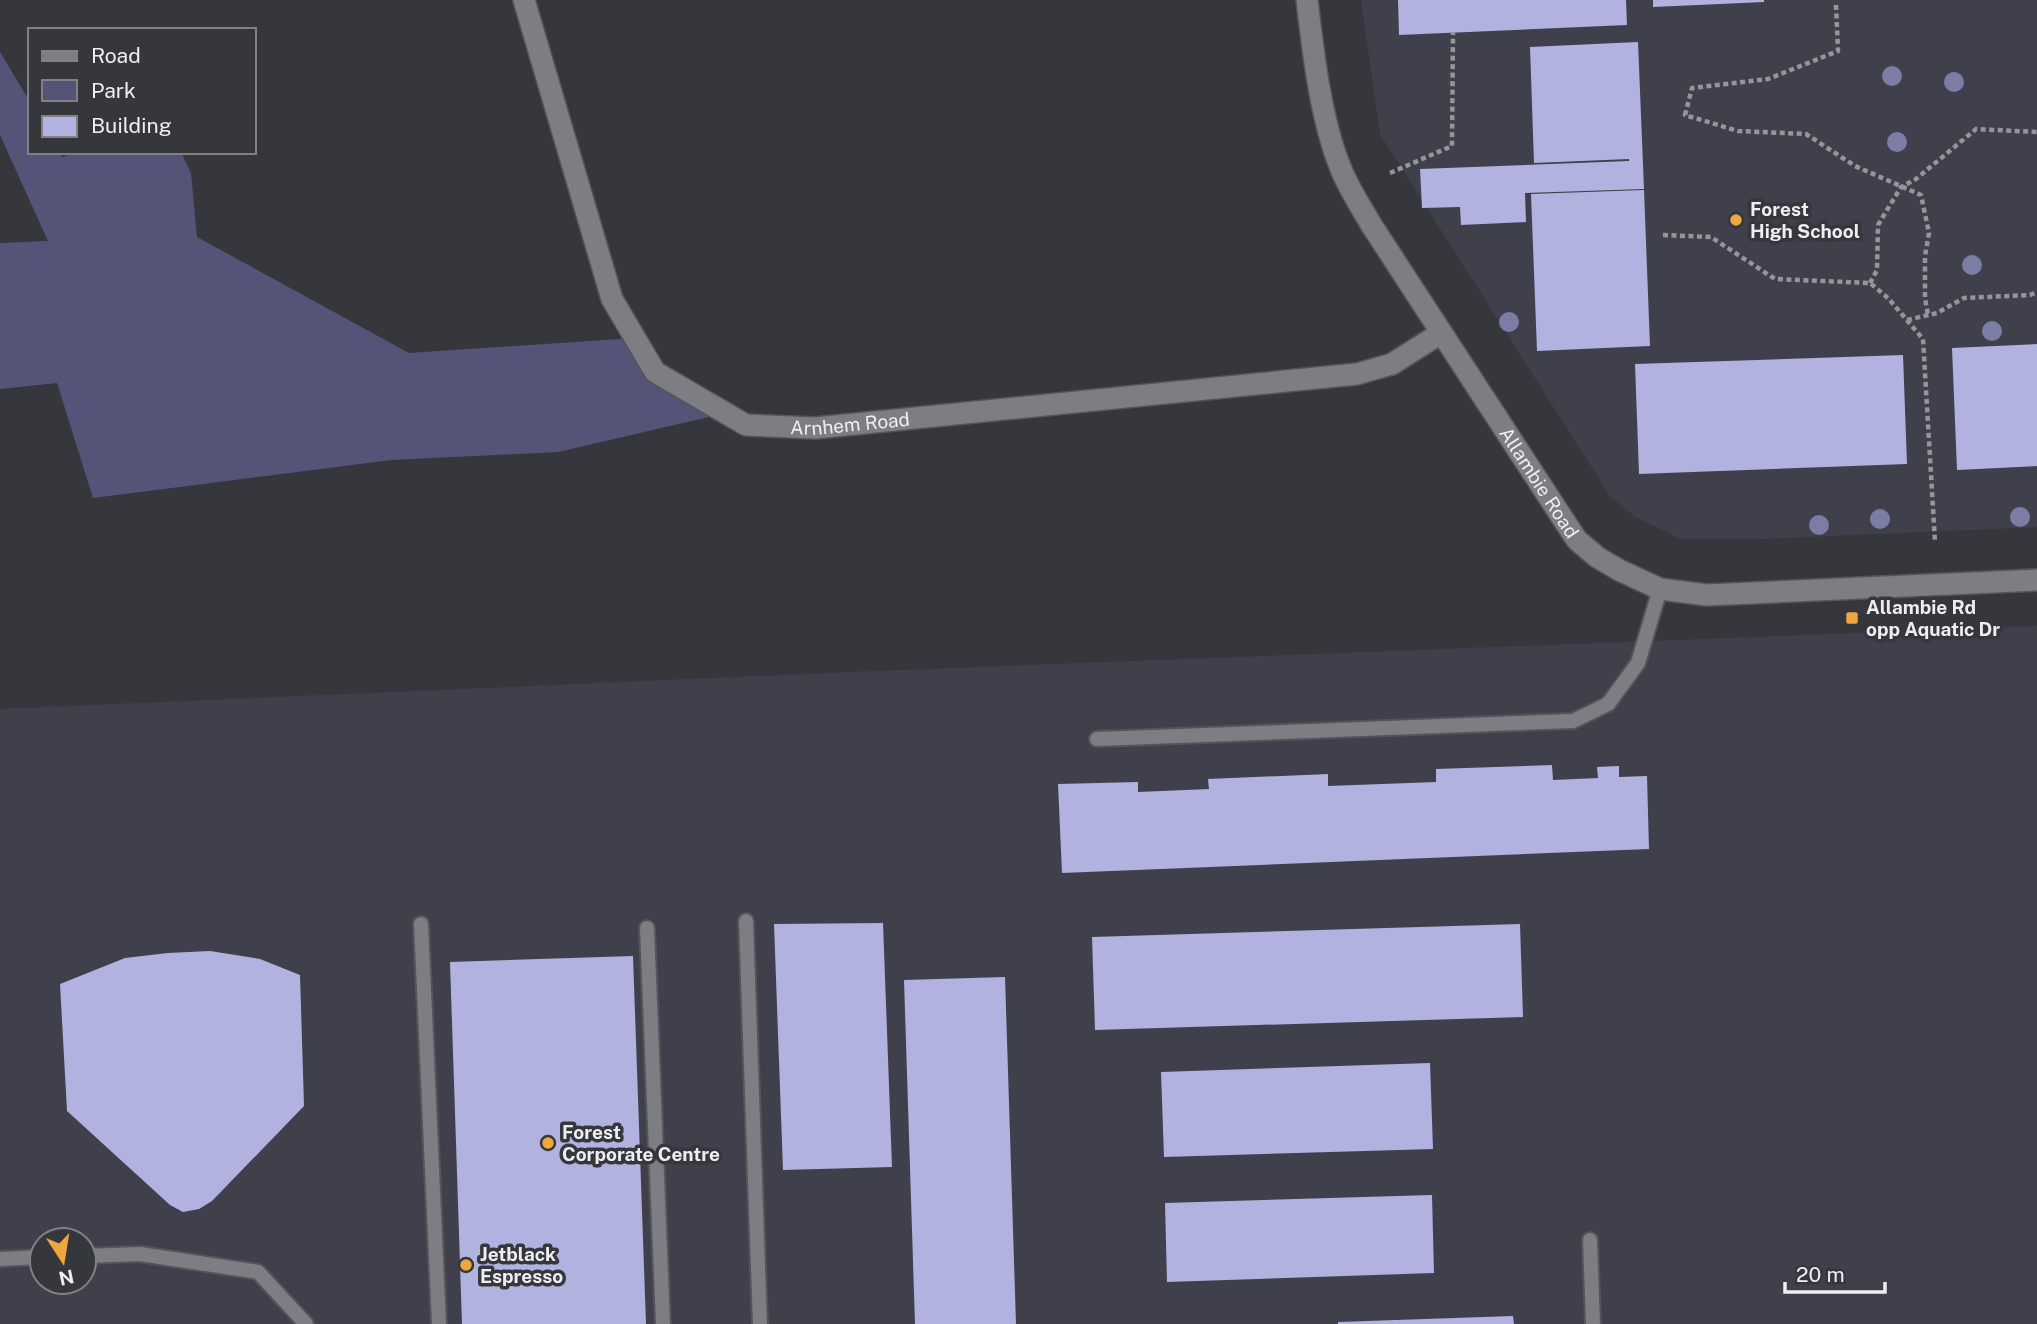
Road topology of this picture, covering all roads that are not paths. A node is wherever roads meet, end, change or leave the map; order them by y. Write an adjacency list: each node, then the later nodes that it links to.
1 (524, 0): 3 (street, Arnhem Road)
2 (1307, 0): 3 (street, Allambie Road)
3 (1441, 332): 5 (street, Allambie Road)
4 (2037, 580): 5 (street, Allambie Road)
5 (1660, 589): 6 (lane)
6 (1097, 739)
7 (746, 921): 17 (lane)
8 (421, 924): 15 (lane)
9 (647, 928): 16 (lane)
10 (1590, 1240): 18 (lane)
11 (98, 1256): 14 (lane)
12 (28, 1258): 13 (lane)
13 (0, 1259)
14 (306, 1324)
15 (439, 1324)
16 (663, 1324)
17 (760, 1324)
18 (1593, 1324)

